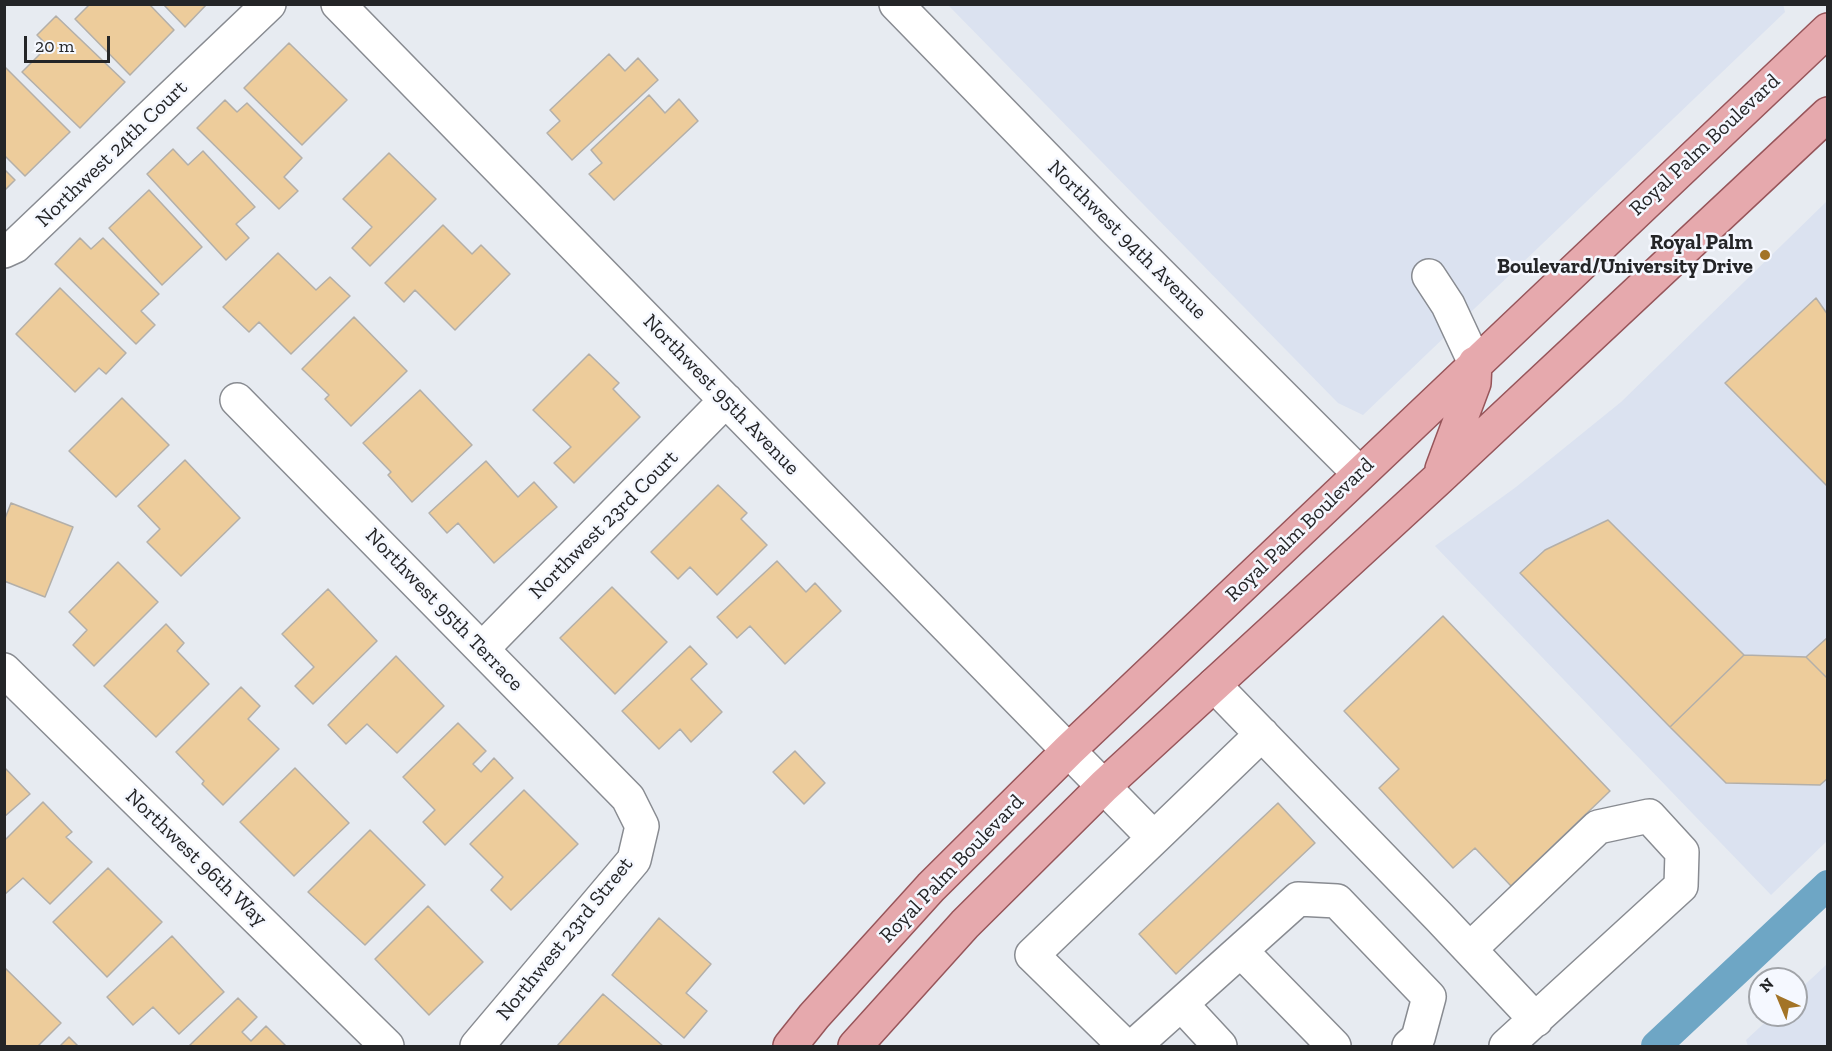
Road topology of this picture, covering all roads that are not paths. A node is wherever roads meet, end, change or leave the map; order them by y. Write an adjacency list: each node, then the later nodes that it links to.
1 (269, 4): 6 (street, Northwest 24th Court)
2 (338, 4): 10 (street, Northwest 95th Avenue)
3 (896, 4): 11 (street, Northwest 94th Avenue)
4 (1827, 30): 8 (main road, Royal Palm Boulevard)
5 (1827, 114): 12 (main road)
6 (4, 251)
7 (1429, 276): 8 (street)
8 (1474, 363): 11 (main road, Royal Palm Boulevard); 12 (main road)
9 (237, 400): 13 (street, Northwest 95th Terrace)
10 (726, 400): 13 (street, Northwest 23rd Court); 17 (street, Northwest 95th Avenue)
11 (1359, 473): 17 (main road, Royal Palm Boulevard)
12 (1438, 479): 15 (main road)
13 (482, 649): 19 (street, Northwest 95th Terrace)
14 (4, 670): 25 (street, Northwest 96th Way)
15 (1214, 685): 16 (street); 18 (main road)
16 (1262, 734): 20 (street); 21 (street)
17 (1069, 750): 18 (street, Northwest 95th Avenue); 27 (main road, Royal Palm Boulevard)
18 (1104, 786): 20 (street, Northwest 95th Avenue); 28 (main road)
19 (642, 826): 26 (street, Northwest 23rd Street)
20 (1155, 838): 29 (street)
21 (1470, 949): 24 (street); 24 (street)
22 (1241, 951): 23 (street); 32 (street); 33 (street)
23 (1182, 1005): 30 (street); 31 (street)
24 (1536, 1020): 34 (street)
25 (387, 1047)
26 (477, 1047)
27 (790, 1047)
28 (855, 1047)
29 (1125, 1047)
30 (1134, 1047)
31 (1220, 1047)
32 (1334, 1047)
33 (1409, 1047)
34 (1506, 1047)

